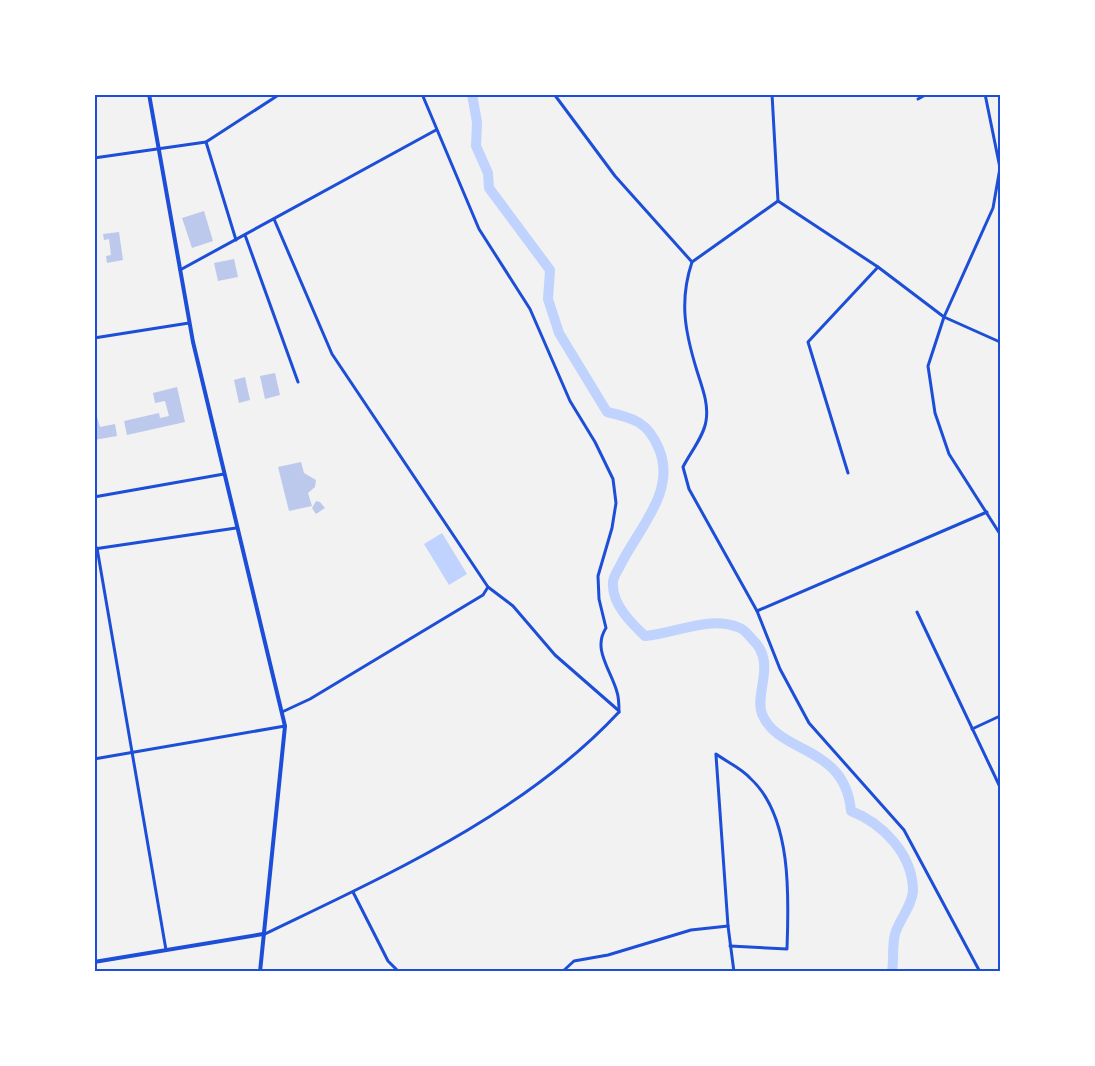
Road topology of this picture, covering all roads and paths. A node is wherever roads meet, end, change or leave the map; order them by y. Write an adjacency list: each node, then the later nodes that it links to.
1 (149, 94): 11 (street)
2 (280, 94): 10 (street)
3 (422, 94): 9 (street)
4 (554, 94): 17 (street)
5 (772, 94): 13 (street)
6 (927, 94): 8 (street)
7 (985, 94): 20 (street)
8 (918, 99)
9 (436, 130): 14 (street); 35 (street)
10 (206, 142): 11 (street); 16 (street)
11 (159, 148): 12 (street); 19 (street)
12 (94, 158)
13 (778, 201): 17 (street); 18 (street)
14 (274, 219): 15 (street); 32 (street)
15 (245, 235): 16 (street); 24 (street)
16 (237, 240): 19 (street)
17 (692, 262): 33 (street)
18 (878, 267): 20 (street); 25 (street)
19 (180, 270): 21 (street)
20 (944, 317): 23 (street); 28 (street)
21 (189, 323): 22 (street); 26 (street)
22 (94, 338)
23 (1000, 342)
24 (298, 382)
25 (848, 473)
26 (224, 474): 27 (street); 29 (street)
27 (94, 497)
28 (987, 512): 30 (street); 33 (street)
29 (236, 528): 31 (street); 36 (street)
30 (1000, 534)
31 (96, 549): 40 (street)
32 (489, 587): 35 (street); 36 (street)
33 (757, 610): 53 (street)
34 (917, 612): 39 (street)
35 (620, 711): 43 (street)
36 (282, 712): 38 (street)
37 (1000, 716): 39 (street)
38 (285, 726): 40 (street); 45 (street)
39 (972, 729): 42 (street)
40 (132, 752): 41 (street); 47 (street)
41 (94, 759)
42 (1000, 787)
43 (353, 892): 45 (street); 50 (street)
44 (728, 926): 46 (street); 46 (street); 51 (street)
45 (263, 934): 47 (street); 49 (street)
46 (730, 946): 52 (street)
47 (166, 950): 48 (street)
48 (94, 962)
49 (260, 972)
50 (399, 972)
51 (562, 972)
52 (734, 972)
53 (980, 972)

